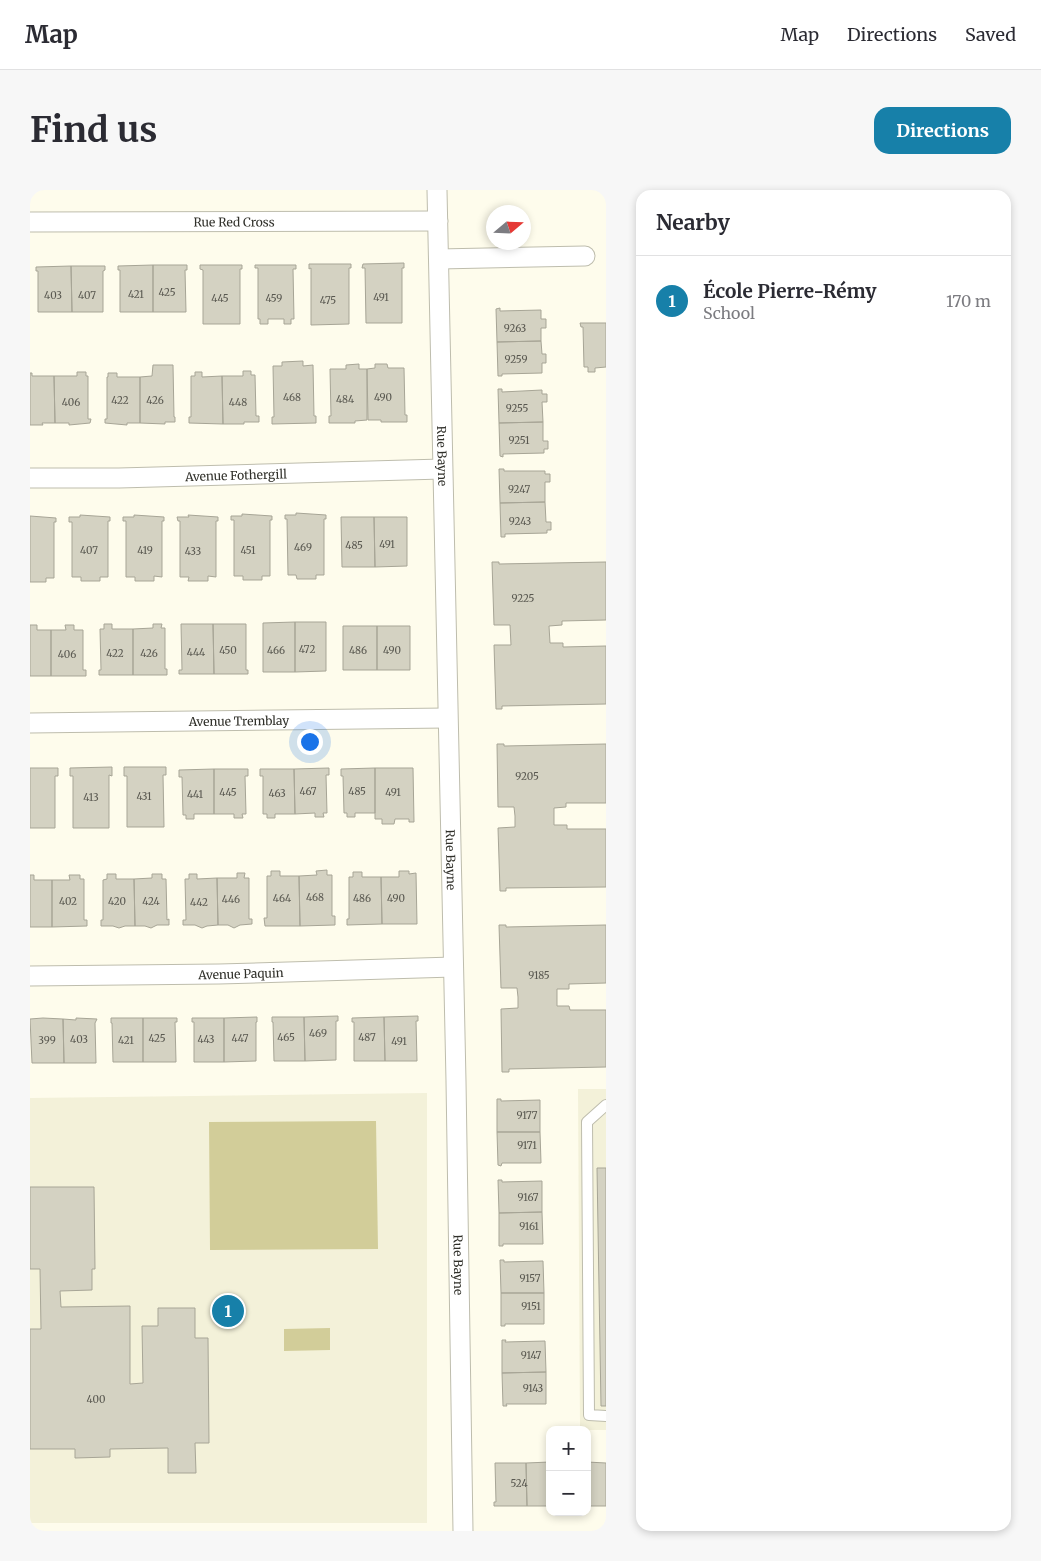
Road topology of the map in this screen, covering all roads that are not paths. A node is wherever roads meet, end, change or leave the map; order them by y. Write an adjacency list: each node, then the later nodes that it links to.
1 (437, 190): 2 (street, Rue Bayne)
2 (438, 221): 3 (street, Rue Red Cross); 5 (street, Rue Bayne)
3 (30, 222)
4 (585, 256): 5 (street)
5 (439, 259): 6 (street, Rue Bayne)
6 (442, 469): 7 (street, Avenue Fothergill); 8 (street, Rue Bayne)
7 (30, 478)
8 (447, 718): 9 (street, Avenue Tremblay); 10 (street, Rue Bayne)
9 (30, 723)
10 (453, 967): 11 (street, Avenue Paquin); 14 (street, Rue Bayne)
11 (30, 976)
12 (606, 1106): 13 (lane)
13 (606, 1416)
14 (462, 1531)

